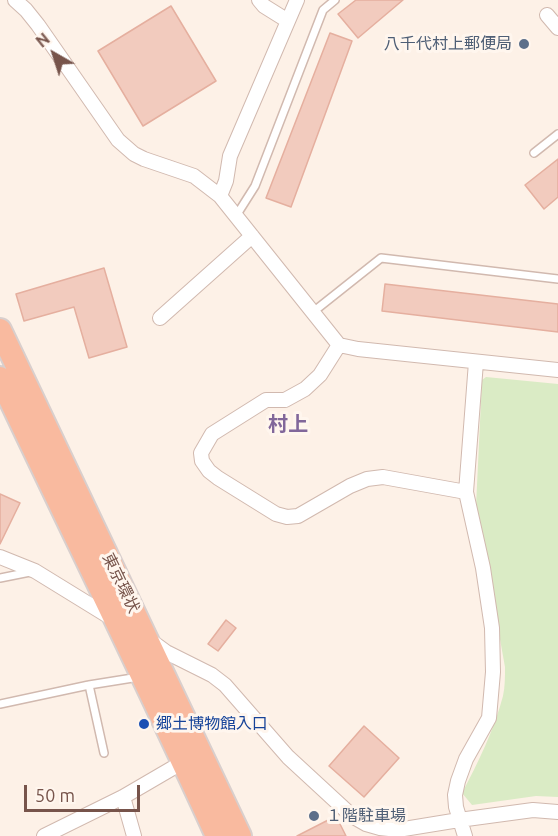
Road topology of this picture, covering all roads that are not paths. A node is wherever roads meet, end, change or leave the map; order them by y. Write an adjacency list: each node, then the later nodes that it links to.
1 (15, 0): 10 (street)
2 (259, 0): 6 (street)
3 (297, 0): 6 (street)
4 (335, 0): 11 (lane)
5 (547, 15): 7 (street)
6 (288, 21): 10 (street)
7 (558, 28)
8 (558, 134): 9 (lane)
9 (534, 153)
10 (220, 196): 11 (street)
11 (236, 216): 12 (street)
12 (252, 236): 14 (street); 15 (street)
13 (558, 279): 14 (lane)
14 (313, 312): 17 (street)
15 (160, 318)
16 (0, 330): 26 (highway, 東京環状)
17 (339, 345): 18 (street); 21 (street)
18 (476, 362): 19 (street); 21 (street)
19 (558, 370)
20 (0, 378): 25 (highway, 東京環状)
21 (466, 492): 34 (street)
22 (0, 557): 23 (street)
23 (35, 571): 24 (lane); 25 (street)
24 (0, 578)
25 (117, 622): 26 (street); 27 (highway, 東京環状)
26 (148, 639): 34 (street); 38 (highway, 東京環状)
27 (143, 676): 28 (lane); 31 (highway, 東京環状)
28 (89, 685): 29 (lane); 30 (lane)
29 (0, 704)
30 (104, 753)
31 (183, 762): 32 (street); 37 (highway, 東京環状)
32 (123, 797): 35 (street); 36 (street)
33 (558, 812): 34 (street)
34 (459, 819): 39 (street)
35 (44, 836)
36 (134, 836)
37 (217, 836)
38 (240, 836)
39 (465, 836)

